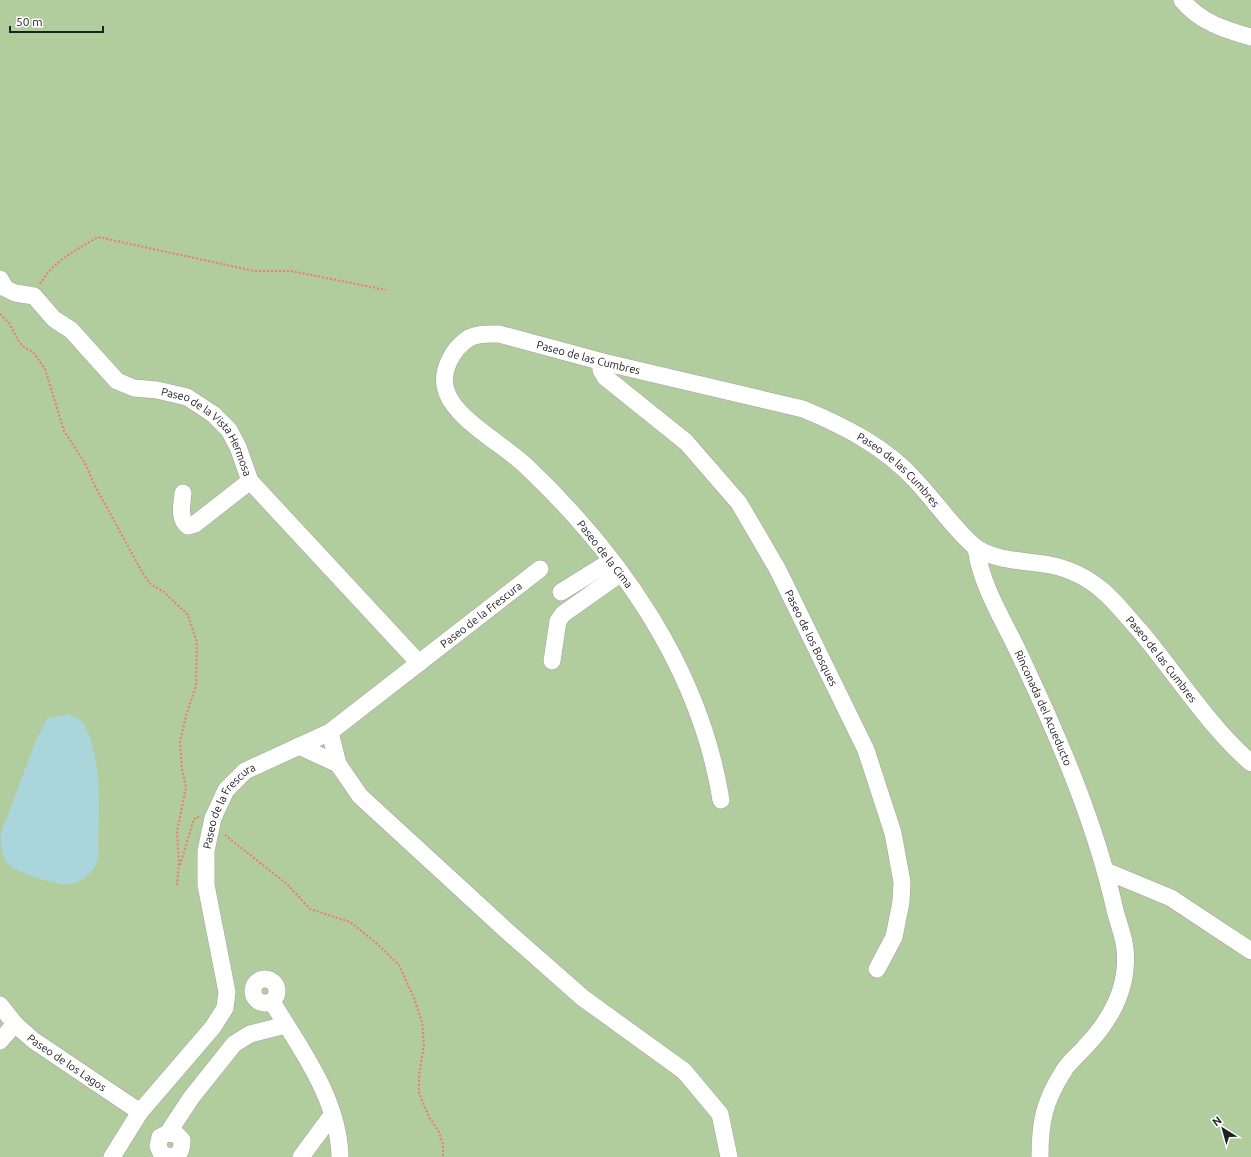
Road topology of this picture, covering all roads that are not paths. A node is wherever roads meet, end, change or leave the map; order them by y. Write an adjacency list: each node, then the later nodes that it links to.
1 (1182, 0): 2 (street)
2 (1251, 37)
3 (0, 279): 6 (street, Paseo de la Vista Hermosa)
4 (458, 348): 5 (street, Paseo de las Cumbres); 9 (street, Paseo de la Cima)
5 (603, 362): 8 (street, Paseo de las Cumbres); 21 (street, Paseo de los Bosques)
6 (250, 481): 7 (street); 13 (street, Paseo de la Vista Hermosa)
7 (183, 493)
8 (976, 548): 16 (street, Paseo de las Cumbres); 19 (street, Rinconada del Acueducto)
9 (616, 567): 11 (street); 12 (street); 18 (street, Paseo de la Cima)
10 (540, 569): 13 (street, Paseo de la Frescura)
11 (561, 592)
12 (552, 661)
13 (419, 663): 14 (street, Paseo de la Frescura)
14 (330, 732): 15 (street, Paseo de la Frescura); 17 (street)
15 (299, 746): 17 (street); 27 (street, Paseo de la Frescura)
16 (1251, 763)
17 (338, 764): 33 (street)
18 (721, 800)
19 (1106, 871): 20 (street); 34 (street, Rinconada del Acueducto)
20 (1251, 951)
21 (877, 969)
22 (272, 1002): 25 (street)
23 (0, 1006): 24 (street, Paseo de los Lagos)
24 (15, 1024): 26 (street); 27 (street, Paseo de los Lagos)
25 (286, 1025): 28 (street); 30 (street)
26 (0, 1041)
27 (140, 1112): 29 (street, Paseo de la Frescura)
28 (332, 1115): 31 (street); 32 (street)
29 (112, 1157)
30 (169, 1157)
31 (301, 1157)
32 (340, 1157)
33 (729, 1157)
34 (1040, 1157)

